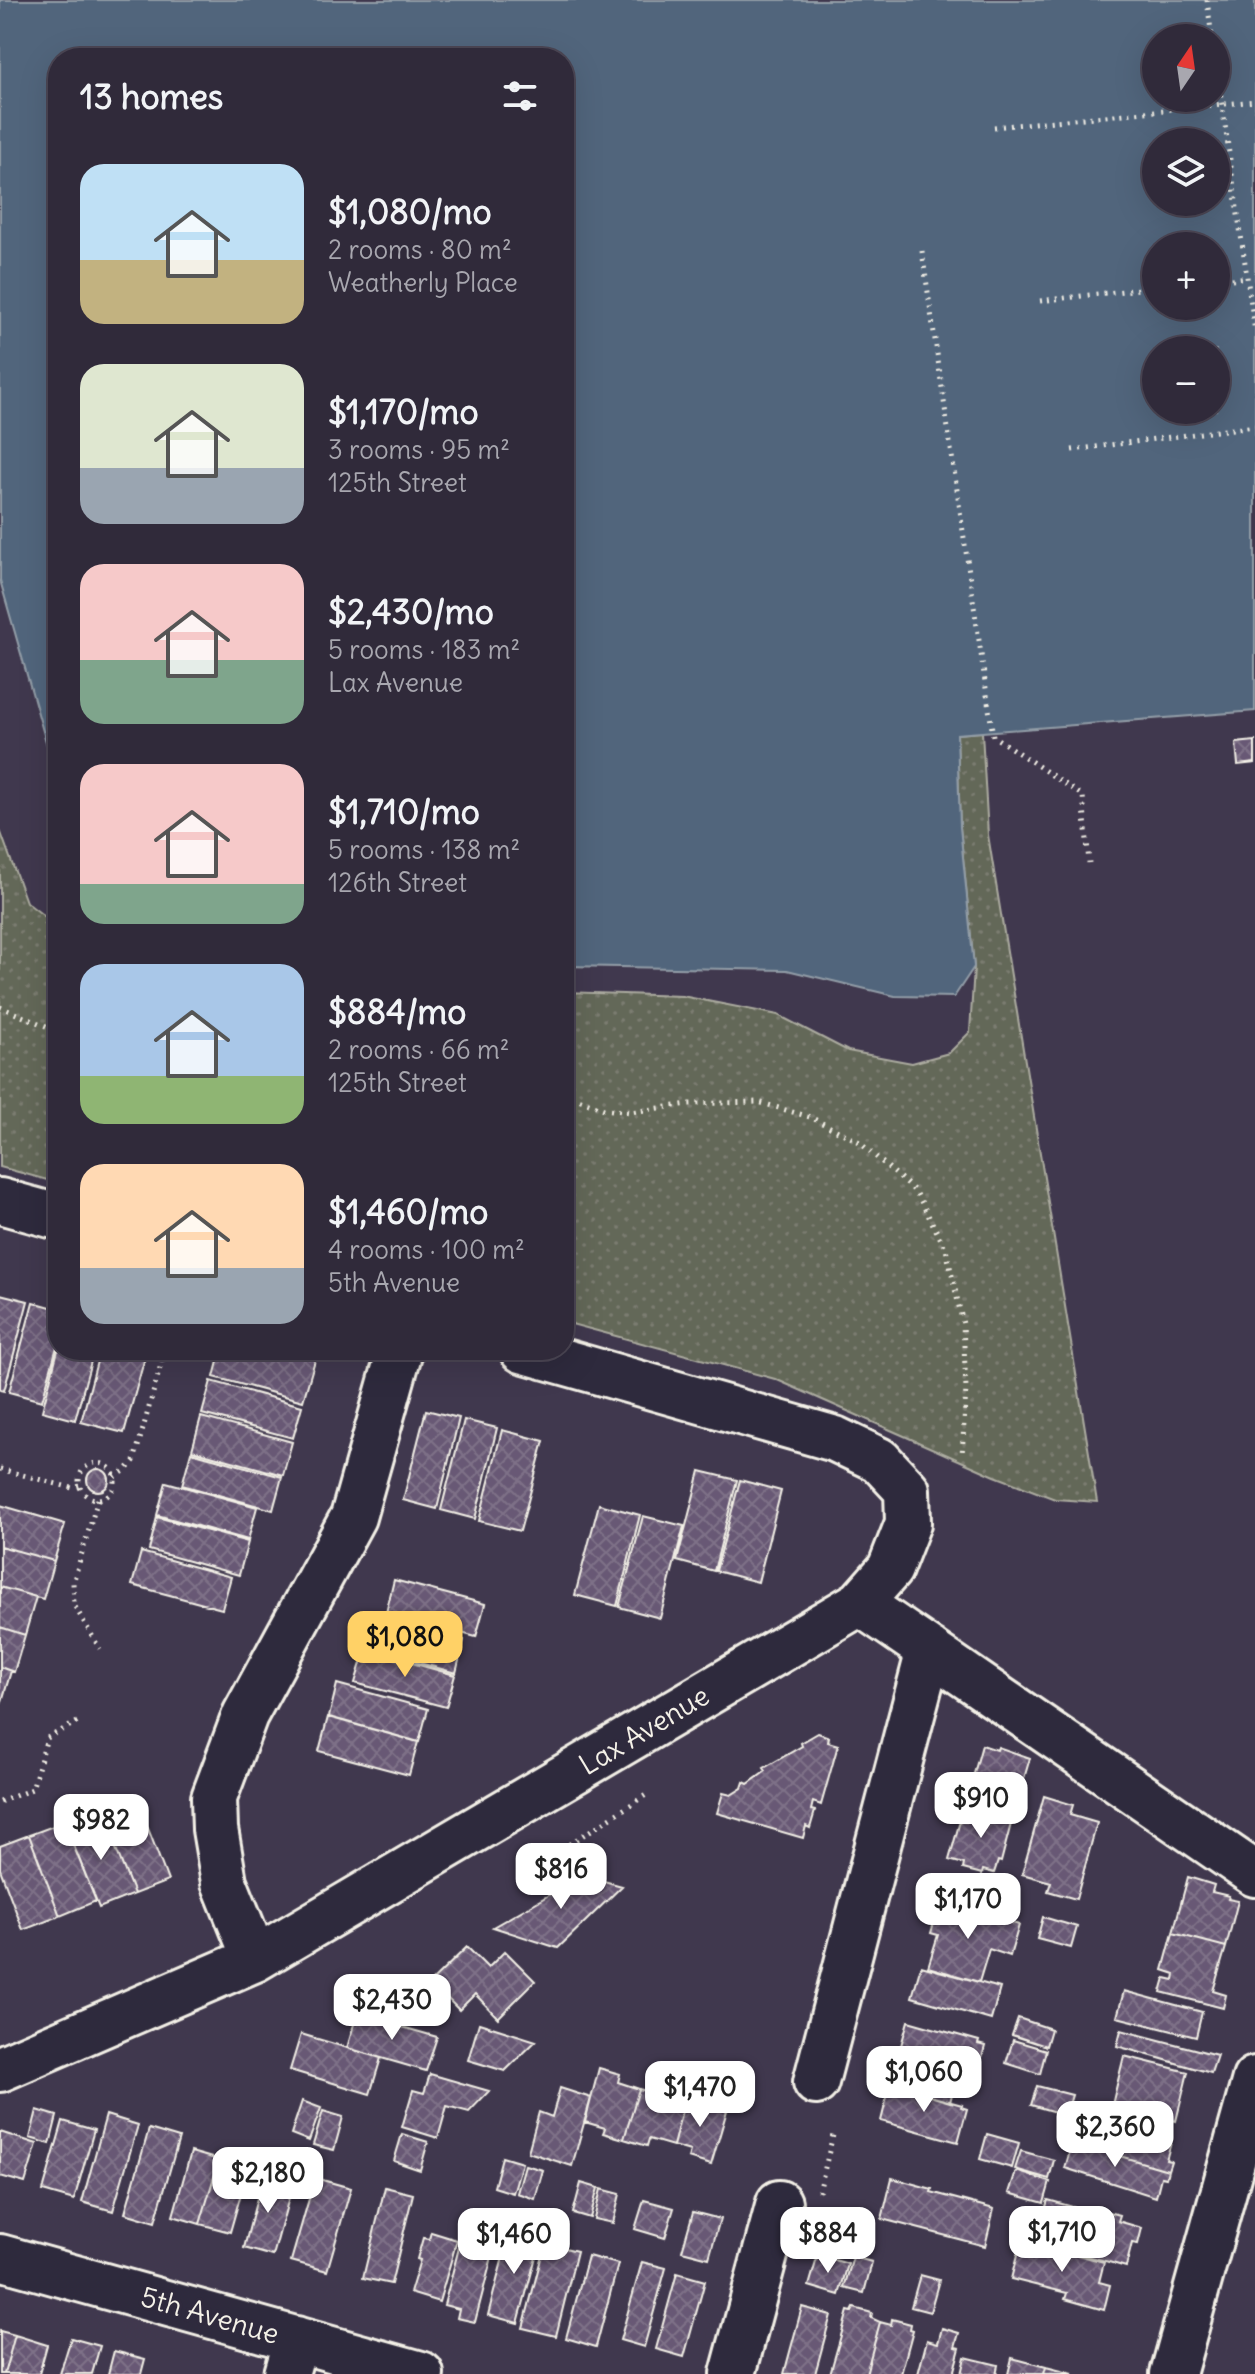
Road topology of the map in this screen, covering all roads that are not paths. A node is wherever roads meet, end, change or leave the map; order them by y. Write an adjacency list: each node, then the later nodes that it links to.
1 (0, 1201): 2 (street)
2 (48, 1214)
3 (397, 1360): 8 (street)
4 (557, 1360): 5 (street, Lax Avenue)
5 (860, 1603): 6 (street); 8 (street, Lax Avenue)
6 (929, 1650): 7 (street); 11 (street)
7 (1255, 1874)
8 (255, 1959): 9 (street, Lax Avenue)
9 (0, 2069)
10 (1255, 2079): 17 (street)
11 (816, 2082)
12 (798, 2201): 16 (street)
13 (0, 2257): 14 (street, 5th Avenue)
14 (291, 2357): 15 (street, 5th Avenue)
15 (421, 2374)
16 (733, 2374)
17 (1173, 2374)

